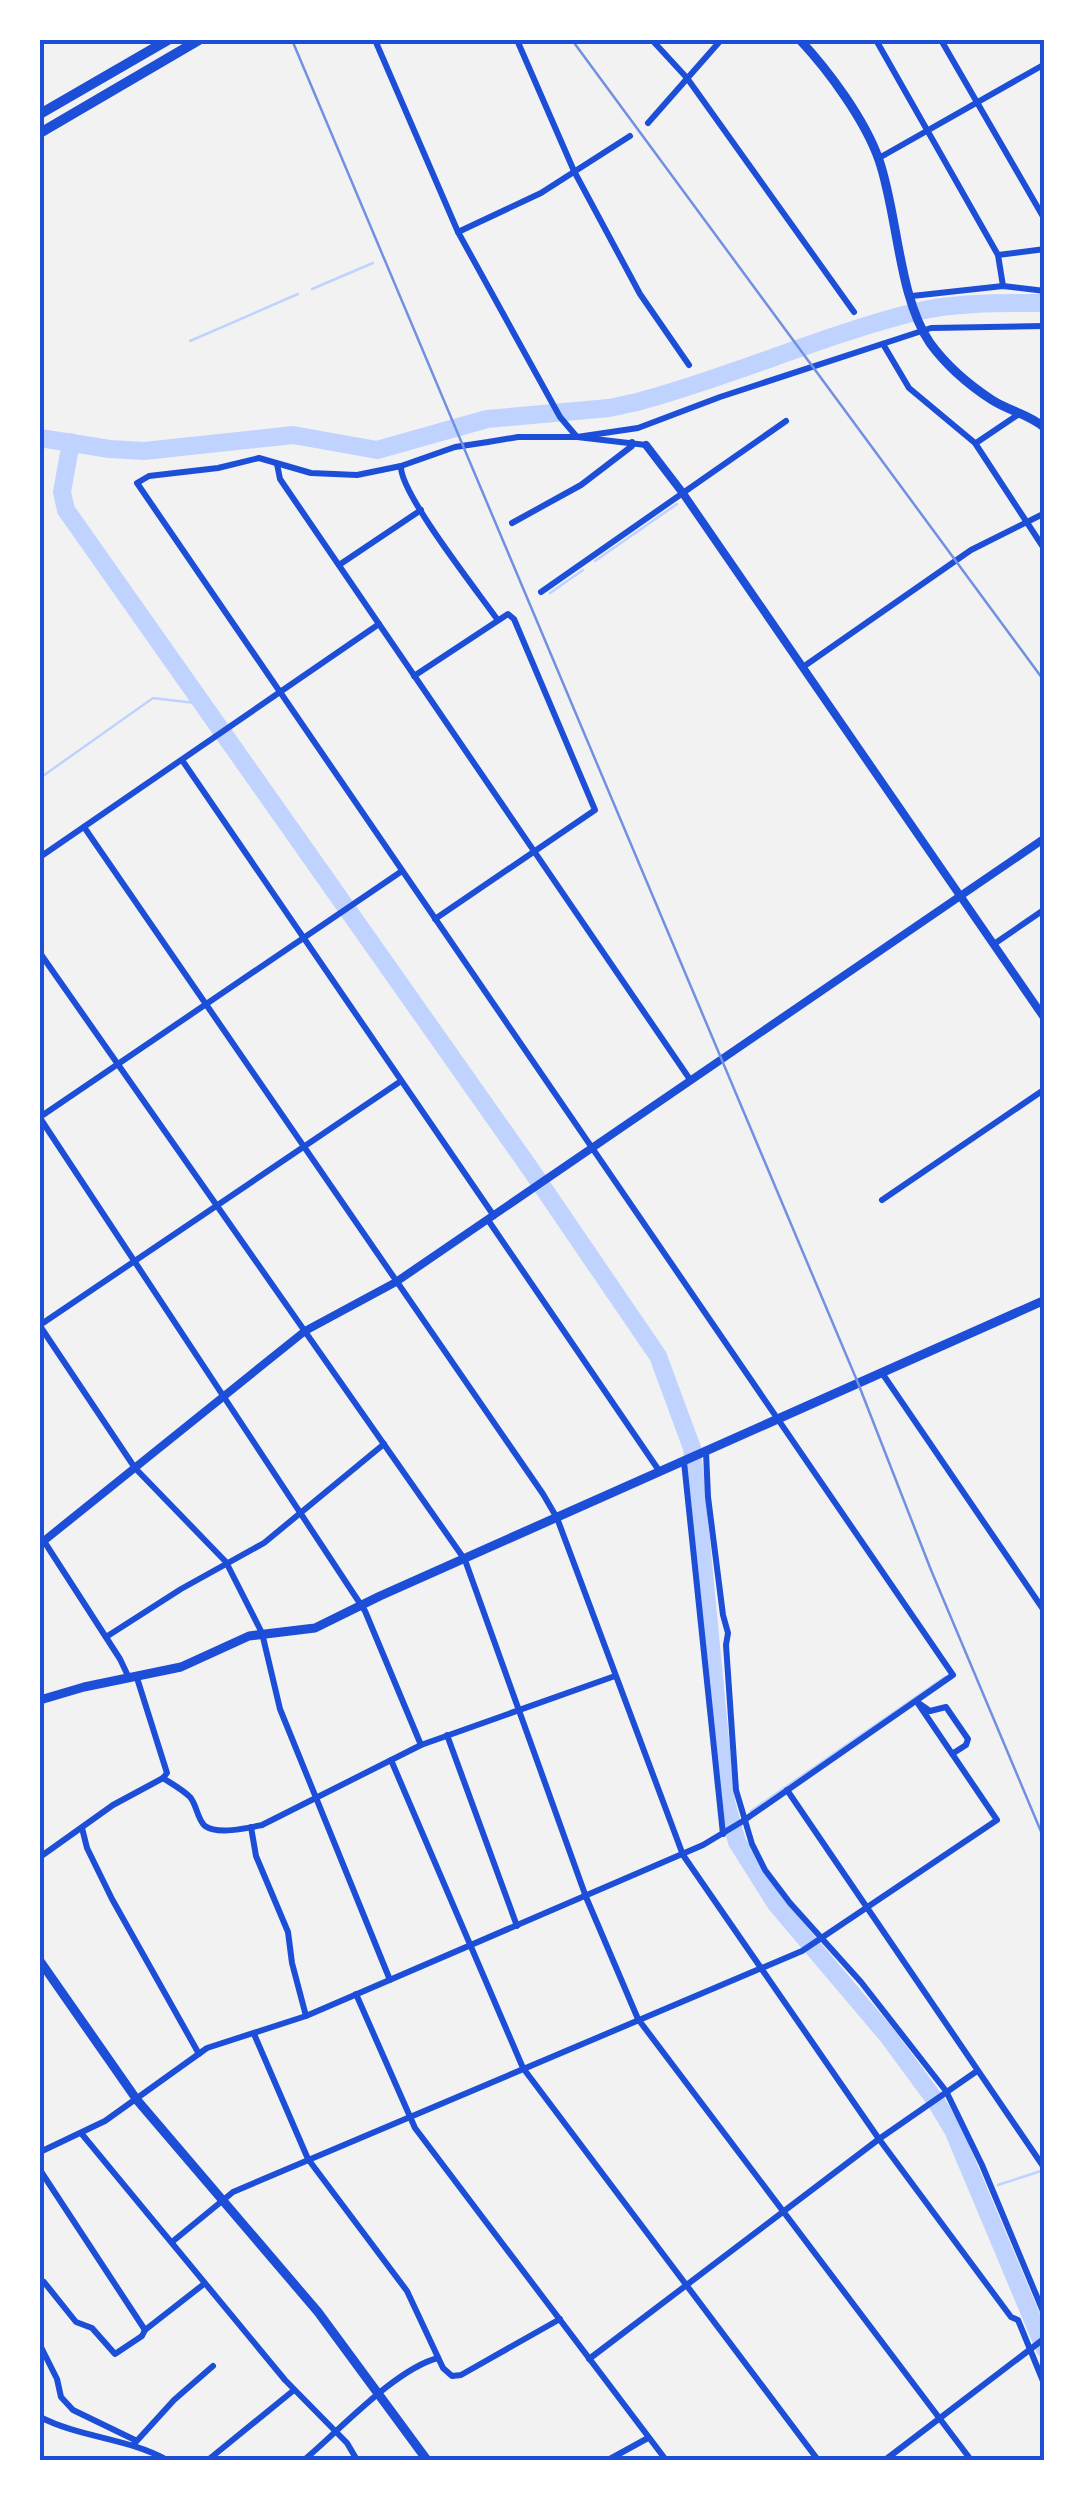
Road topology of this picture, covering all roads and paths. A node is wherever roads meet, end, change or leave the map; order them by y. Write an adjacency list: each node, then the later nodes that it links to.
1 (168, 40): 13 (highway)
2 (375, 40): 21 (street)
3 (517, 40): 19 (street)
4 (652, 40): 11 (street)
5 (720, 40): 11 (street)
6 (800, 40): 18 (main road)
7 (876, 40): 15 (street)
8 (941, 40): 12 (street)
9 (196, 42): 16 (highway)
10 (1045, 64): 12 (street)
11 (687, 78): 14 (street); 27 (street)
12 (976, 102): 15 (street); 20 (street)
13 (40, 114)
14 (648, 124)
15 (927, 130): 18 (street); 23 (street)
16 (40, 132)
17 (630, 136): 19 (street)
18 (879, 158): 26 (main road)
19 (574, 172): 21 (street); 31 (street)
20 (1045, 220)
21 (458, 232): 35 (street)
22 (1045, 249): 23 (street)
23 (998, 255): 24 (street)
24 (1002, 286): 25 (street); 26 (street)
25 (1045, 291)
26 (912, 299): 29 (main road)
27 (854, 312)
28 (1045, 326): 29 (street)
29 (921, 327): 30 (street); 32 (main road)
30 (883, 344): 35 (street); 37 (street)
31 (688, 365)
32 (1020, 413): 34 (main road); 37 (street)
33 (786, 421): 41 (street)
34 (1045, 428)
35 (577, 437): 36 (street); 40 (street)
36 (632, 442): 38 (street); 45 (street)
37 (975, 443): 44 (street)
38 (646, 445): 41 (street)
39 (277, 464): 40 (street); 47 (street); 53 (street)
40 (401, 466): 42 (street)
41 (682, 492): 48 (street); 51 (street)
42 (421, 510): 47 (street); 49 (street)
43 (1045, 513): 44 (street)
44 (1026, 522): 46 (street); 51 (street)
45 (512, 523)
46 (1045, 550)
47 (338, 565): 50 (street)
48 (541, 592)
49 (496, 620): 52 (street); 57 (street)
50 (379, 624): 52 (street); 53 (street)
51 (803, 667): 60 (street)
52 (414, 676): 57 (street)
53 (280, 692): 54 (street); 59 (street)
54 (182, 760): 55 (street); 63 (street)
55 (84, 827): 58 (street); 66 (street)
56 (1045, 838): 60 (street)
57 (533, 852): 62 (street); 70 (street)
58 (40, 856)
59 (402, 870): 62 (street); 63 (street)
60 (960, 896): 64 (street); 70 (street)
61 (1045, 910): 64 (street)
62 (435, 919): 74 (street)
63 (304, 938): 66 (street); 69 (street)
64 (994, 944): 67 (street)
65 (40, 954): 68 (street)
66 (205, 1005): 68 (street); 73 (street)
67 (1045, 1019)
68 (118, 1065): 72 (street); 76 (street)
69 (401, 1081): 73 (street); 77 (street)
70 (691, 1081): 74 (street)
71 (1045, 1089): 75 (street)
72 (40, 1118): 78 (street)
73 (304, 1148): 76 (street); 79 (street)
74 (592, 1148): 77 (street); 85 (street)
75 (882, 1200)
76 (218, 1207): 78 (street); 82 (street)
77 (490, 1218): 79 (street); 90 (street)
78 (135, 1262): 81 (street); 84 (street)
79 (396, 1282): 82 (street); 92 (street)
80 (1045, 1300): 83 (main road)
81 (40, 1325): 89 (street)
82 (305, 1331): 84 (street); 86 (street)
83 (882, 1372): 85 (main road); 97 (street)
84 (224, 1395): 89 (street); 91 (street)
85 (780, 1420): 87 (main road); 103 (street)
86 (384, 1444): 91 (street); 94 (street)
87 (706, 1452): 88 (main road); 112 (street)
88 (684, 1462): 90 (main road); 115 (street)
89 (135, 1468): 93 (street); 95 (street)
90 (660, 1472): 92 (main road)
91 (302, 1512): 95 (street); 96 (street)
92 (558, 1518): 94 (main road); 100 (street)
93 (41, 1540): 99 (street)
94 (465, 1560): 96 (main road); 104 (street)
95 (226, 1562): 98 (street); 99 (street)
96 (362, 1606): 98 (main road); 106 (street)
97 (1045, 1612)
98 (262, 1633): 101 (main road); 111 (street)
99 (106, 1637): 101 (street)
100 (615, 1676): 104 (street); 116 (street)
101 (133, 1679): 102 (main road); 109 (street)
102 (40, 1700)
103 (916, 1702): 107 (street); 107 (street); 110 (street)
104 (519, 1710): 105 (street); 118 (street)
105 (447, 1735): 106 (street); 120 (street)
106 (420, 1744): 108 (street)
107 (952, 1754): 119 (street)
108 (392, 1760): 111 (street); 122 (street)
109 (163, 1778): 113 (street); 114 (street)
110 (787, 1790): 112 (street); 119 (street)
111 (316, 1798): 114 (street); 125 (street)
112 (744, 1820): 115 (street); 121 (street)
113 (82, 1828): 117 (street); 130 (street)
114 (251, 1828): 127 (street)
115 (725, 1832): 116 (street)
116 (683, 1854): 118 (street); 124 (street)
117 (41, 1855)
118 (586, 1897): 120 (street); 128 (street)
119 (868, 1908): 121 (street); 132 (street)
120 (517, 1926): 122 (street)
121 (823, 1939): 124 (street); 133 (street)
122 (470, 1945): 125 (street); 131 (street)
123 (40, 1961): 134 (main road)
124 (760, 1968): 128 (street); 137 (street)
125 (390, 1980): 126 (street)
126 (356, 1994): 127 (street); 135 (street)
127 (306, 2016): 129 (street)
128 (638, 2019): 131 (street); 143 (street)
129 (254, 2034): 130 (street); 139 (street)
130 (199, 2054): 134 (street)
131 (523, 2068): 135 (street); 147 (street)
132 (977, 2071): 133 (street); 140 (street)
133 (944, 2092): 137 (street); 148 (street)
134 (137, 2100): 136 (street); 142 (main road)
135 (408, 2116): 139 (street); 149 (street)
136 (81, 2133): 138 (street); 144 (street)
137 (879, 2139): 143 (street); 153 (street)
138 (40, 2152)
139 (308, 2159): 142 (street); 154 (street)
140 (1045, 2168)
141 (40, 2170): 150 (street)
142 (221, 2200): 144 (street); 159 (main road)
143 (783, 2212): 147 (street); 161 (street)
144 (172, 2242): 145 (street)
145 (204, 2284): 150 (street); 158 (street)
146 (40, 2286): 150 (street)
147 (686, 2286): 155 (street); 172 (street)
148 (1045, 2316)
149 (560, 2319): 154 (street); 155 (street)
150 (146, 2330)
151 (1045, 2338): 153 (street)
152 (40, 2345): 164 (street)
153 (1031, 2349): 157 (street); 161 (street)
154 (438, 2358): 159 (street)
155 (590, 2359): 163 (street)
156 (213, 2366): 164 (street)
157 (1045, 2386)
158 (294, 2390): 162 (street); 166 (street)
159 (380, 2393): 162 (street); 169 (main road)
160 (40, 2417): 164 (street)
161 (940, 2418): 173 (street); 174 (street)
162 (333, 2431): 167 (street); 168 (street)
163 (648, 2438): 170 (street); 171 (street)
164 (134, 2443): 165 (street)
165 (168, 2460)
166 (208, 2460)
167 (304, 2460)
168 (357, 2460)
169 (427, 2460)
170 (608, 2460)
171 (666, 2460)
172 (818, 2460)
173 (885, 2460)
174 (971, 2460)

